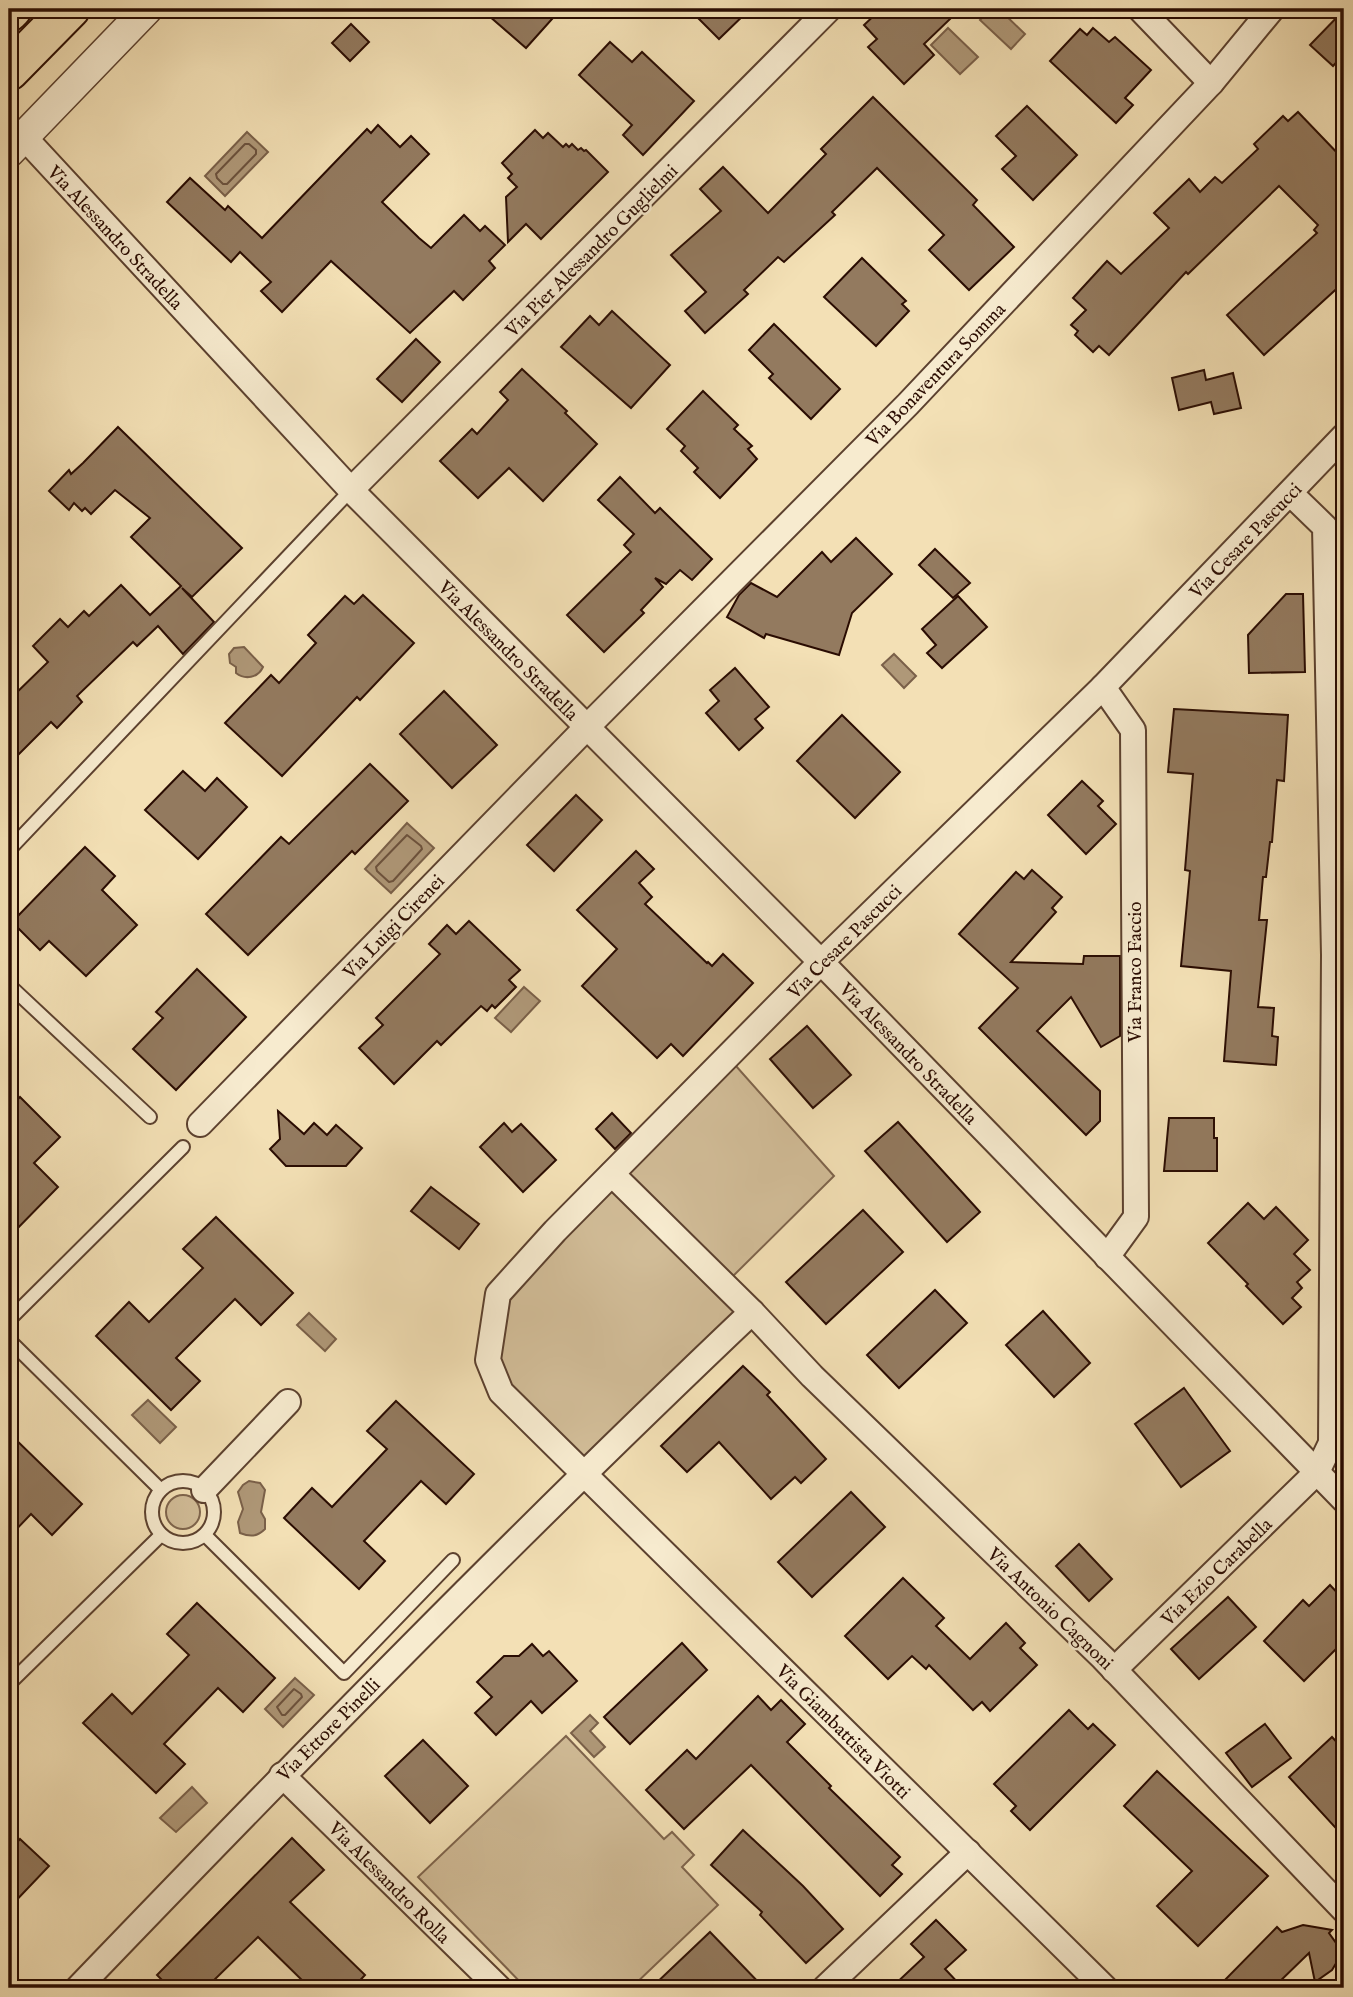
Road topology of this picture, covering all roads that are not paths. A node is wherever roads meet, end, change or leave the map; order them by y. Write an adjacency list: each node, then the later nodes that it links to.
1 (70, 9): 6 (main road)
2 (147, 9): 8 (street)
3 (829, 9): 10 (street, Via Pier Alessandro Guglielmi)
4 (1140, 9): 7 (street)
5 (1272, 9): 7 (street, Via Bonaventura Somma)
6 (9, 71)
7 (1211, 83): 13 (street, Via Bonaventura Somma)
8 (16, 144): 10 (street, Via Alessandro Stradella)
9 (1344, 436): 11 (street, Via Cesare Pascucci)
10 (351, 490): 13 (street, Via Alessandro Stradella); 14 (lane)
11 (1290, 493): 12 (street, Via Cesare Pascucci); 15 (street)
12 (1103, 687): 16 (street, Via Cesare Pascucci); 22 (street, Via Franco Faccio)
13 (586, 728): 16 (street, Via Alessandro Stradella); 19 (street, Via Luigi Cirenei)
14 (9, 850)
15 (1339, 955): 27 (street)
16 (821, 962): 21 (street, Via Cesare Pascucci); 22 (street, Via Alessandro Stradella)
17 (9, 985): 18 (lane)
18 (150, 1117)
19 (200, 1124)
20 (183, 1147): 24 (lane)
21 (612, 1174): 23 (street, Via Antonio Cagnoni); 28 (street, Via Cesare Pascucci)
22 (1107, 1257): 27 (street, Via Alessandro Stradella)
23 (752, 1312): 28 (street, Via Ettore Pinelli); 35 (street, Via Antonio Cagnoni)
24 (9, 1320)
25 (9, 1340): 29 (lane)
26 (288, 1402): 30 (street)
27 (1317, 1472): 31 (street, Via Alessandro Stradella); 35 (street, Via Ezio Carabella)
28 (583, 1474): 37 (street, Via Ettore Pinelli); 38 (street, Via Giambattista Viotti)
29 (161, 1490): 30 (lane); 32 (lane)
30 (204, 1490): 33 (lane)
31 (1344, 1500)
32 (162, 1535): 33 (lane); 36 (lane)
33 (205, 1535): 34 (lane)
34 (453, 1560)
35 (1114, 1670): 39 (street, Via Antonio Cagnoni)
36 (9, 1684)
37 (282, 1775): 40 (street, Via Ettore Pinelli); 41 (street, Via Alessandro Rolla)
38 (968, 1852): 42 (street); 43 (street, Via Giambattista Viotti)
39 (1344, 1910)
40 (78, 1988)
41 (499, 1988)
42 (825, 1988)
43 (1105, 1988)

